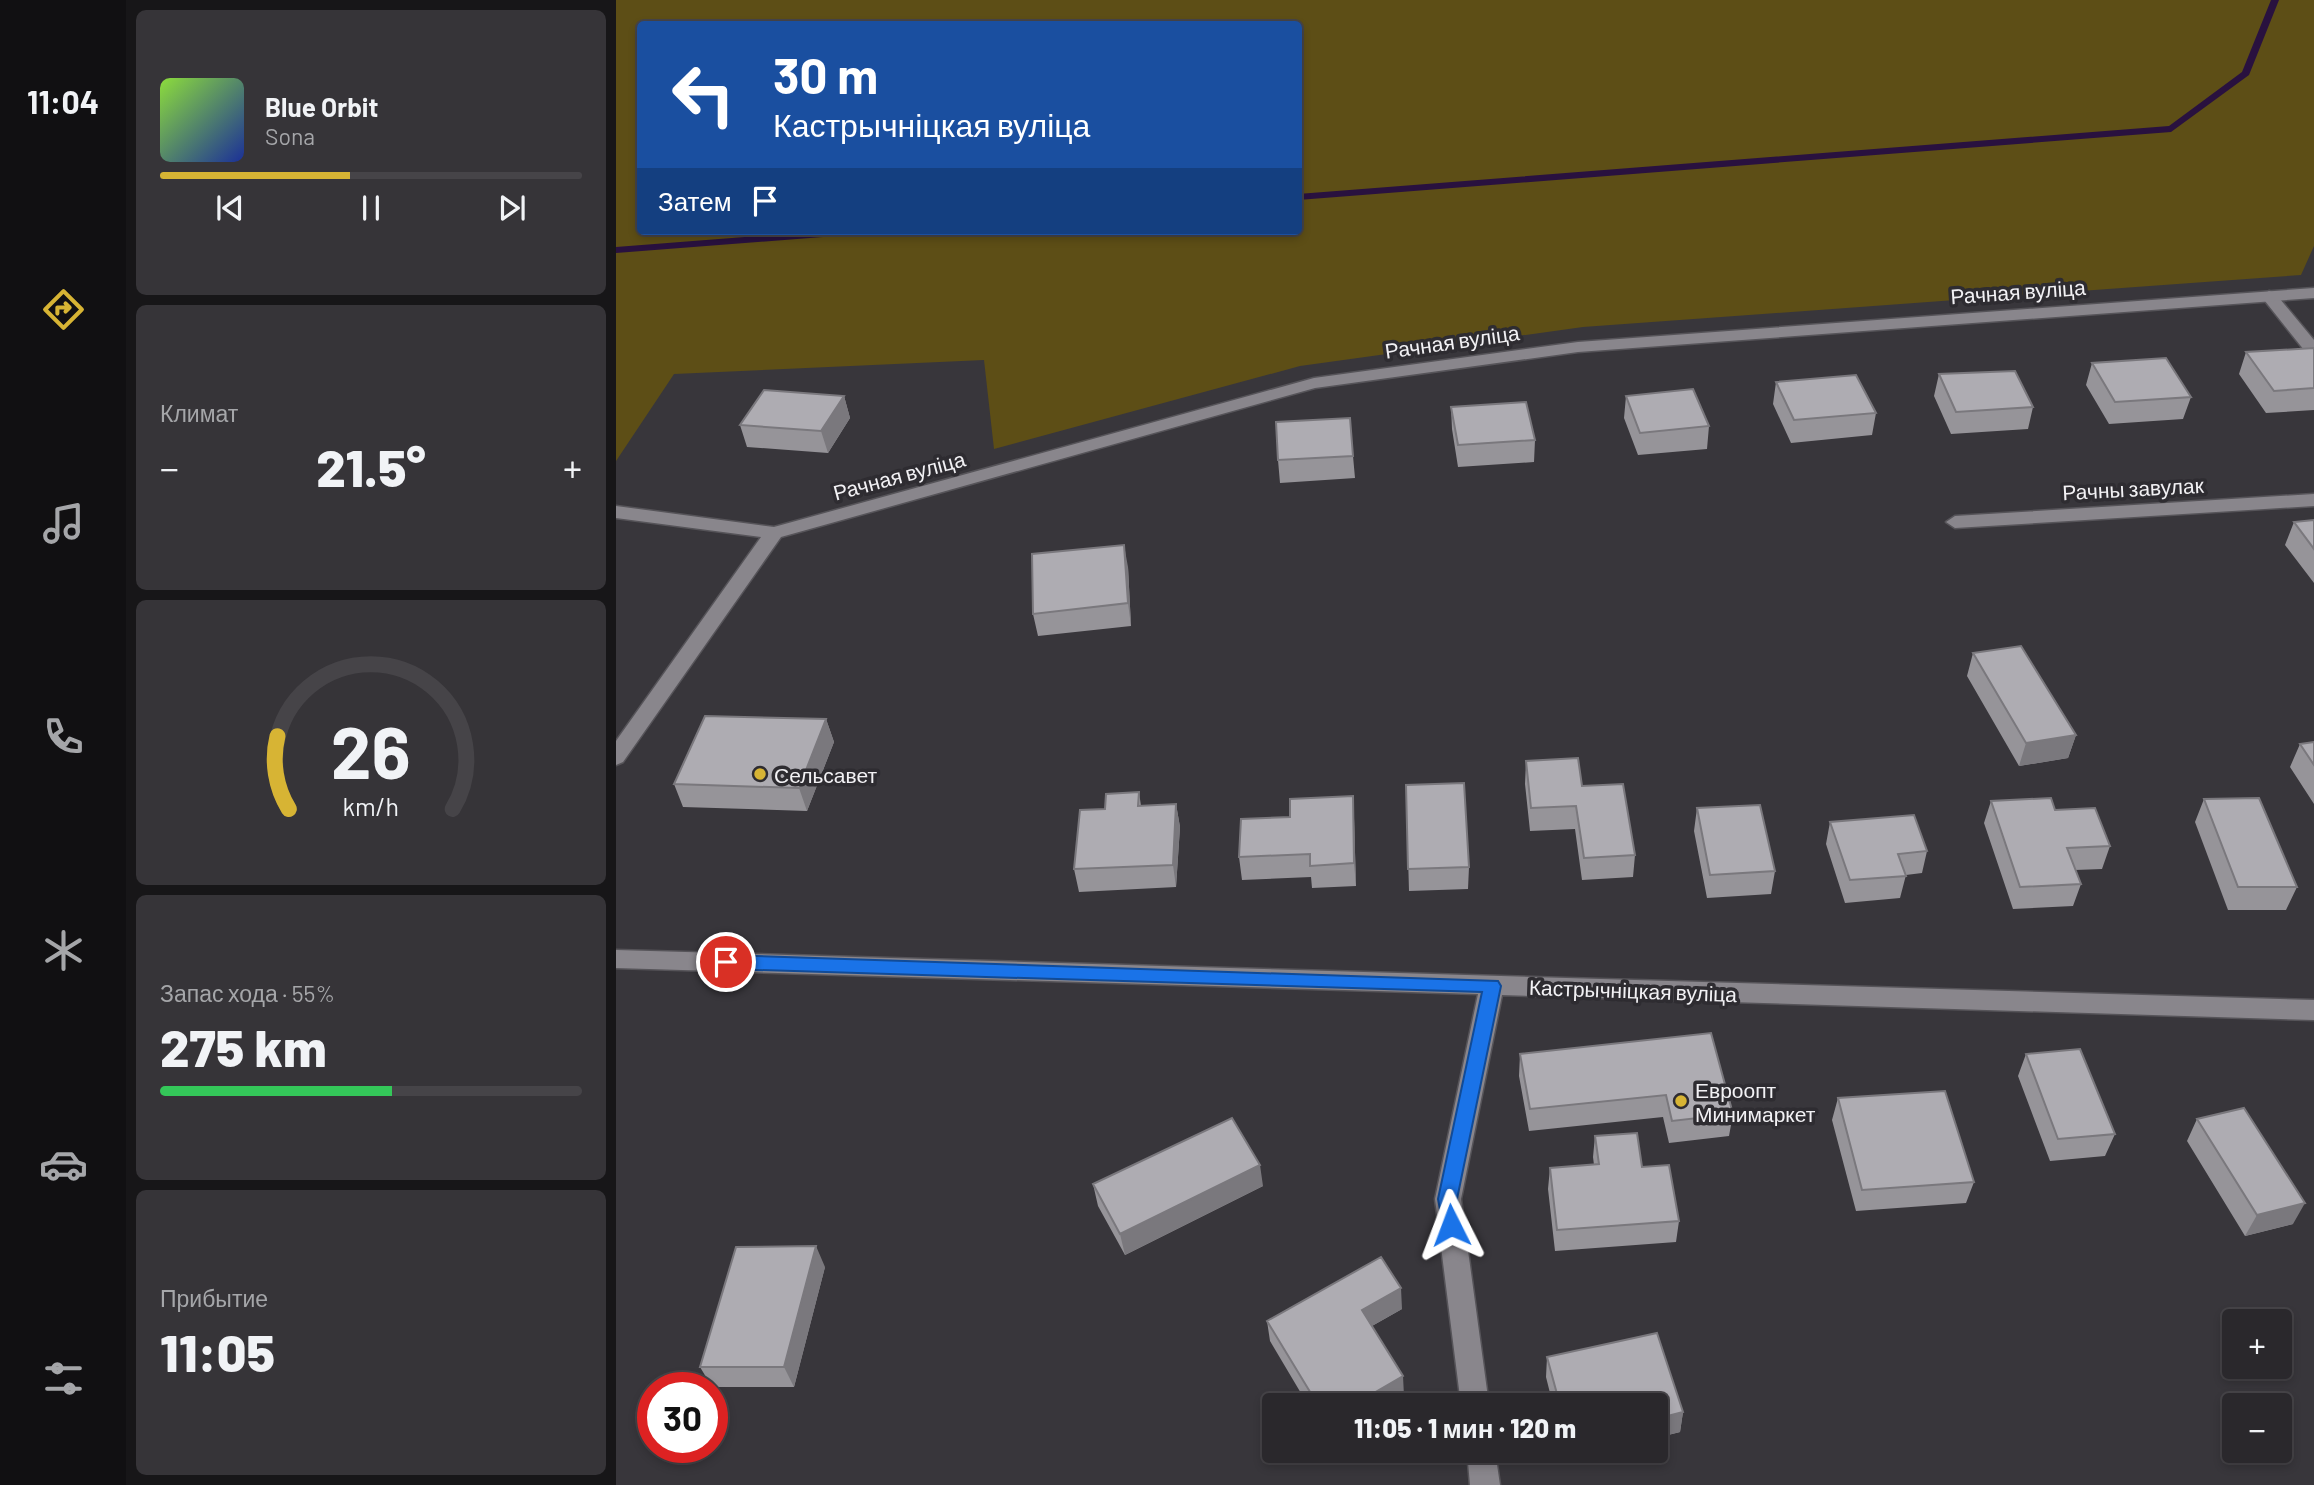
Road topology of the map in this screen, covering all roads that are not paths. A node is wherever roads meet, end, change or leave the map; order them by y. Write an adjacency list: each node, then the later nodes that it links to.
1 (2312, 293): 2 (street, Рачная вуліца)
2 (2269, 296): 3 (street); 7 (street, Рачная вуліца)
3 (2314, 351)
4 (2314, 500): 6 (street, Рачны завулак)
5 (616, 512): 7 (street, Рачная вуліца)
6 (1955, 522)
7 (774, 533): 8 (street)
8 (616, 757)
9 (616, 959): 10 (street, Кастрычніцкая вуліца)
10 (1492, 986): 11 (street, Кастрычніцкая вуліца); 12 (street)
11 (2314, 1010)
12 (1473, 1393)
13 (1482, 1463): 14 (street)
14 (1485, 1485)

